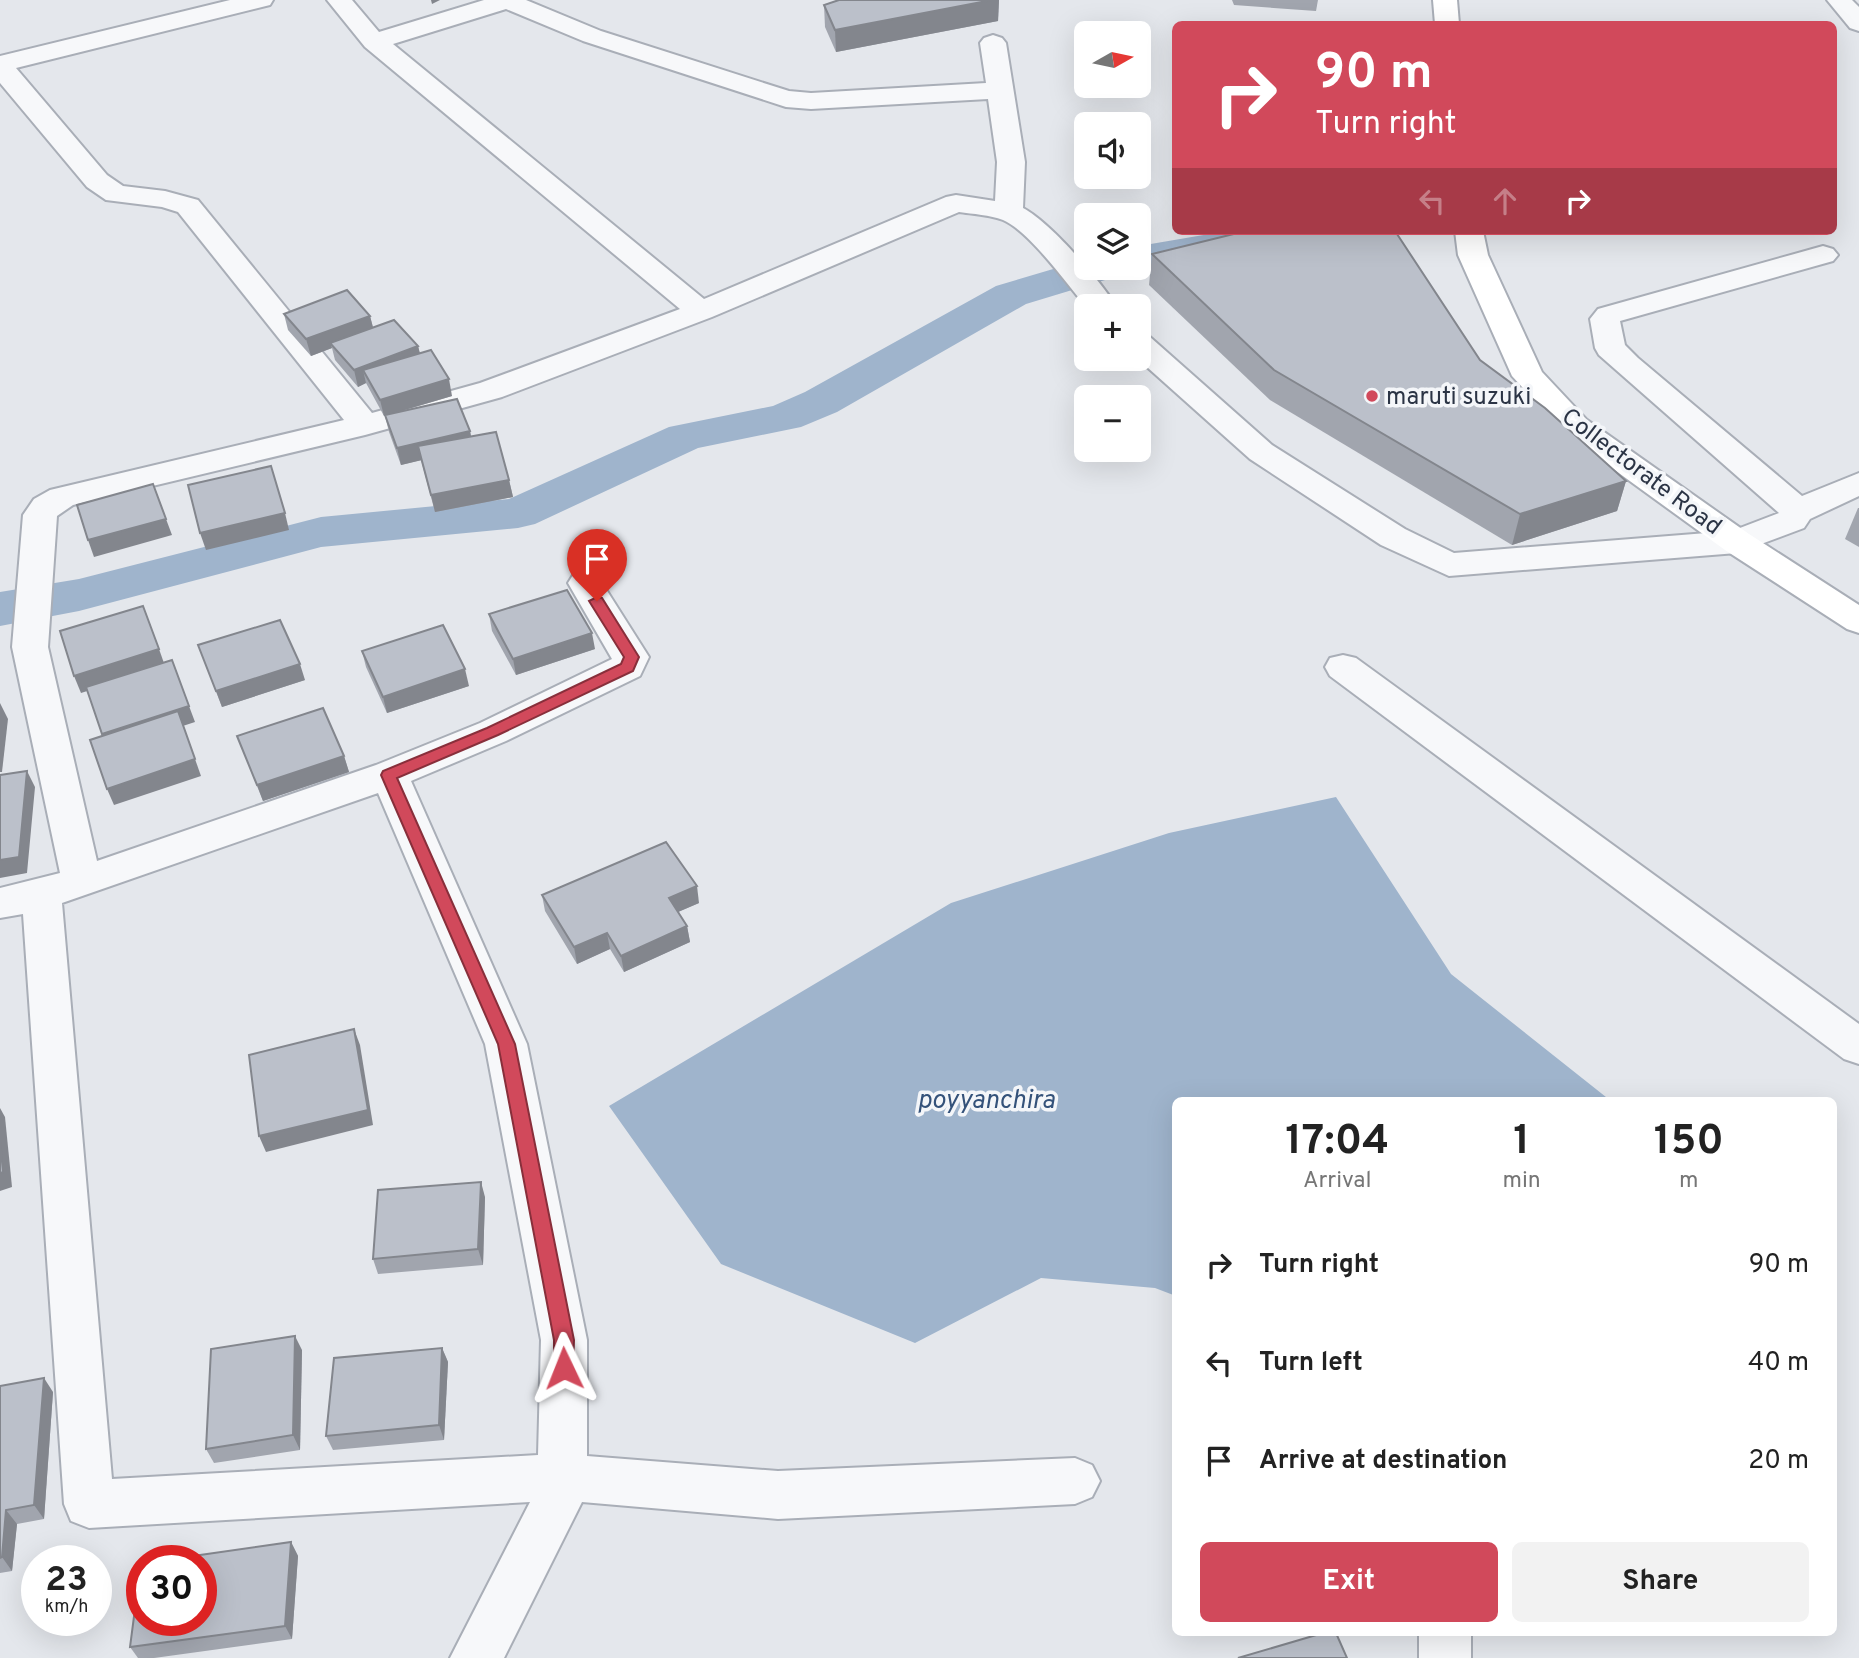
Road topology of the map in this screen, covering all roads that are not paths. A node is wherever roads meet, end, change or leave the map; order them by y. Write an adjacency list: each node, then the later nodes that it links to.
1 (261, 0): 10 (street)
2 (339, 0): 8 (street)
3 (1445, 0): 6 (main road)
4 (1839, 0): 7 (street)
5 (509, 1): 8 (street); 11 (street)
6 (1447, 21)
7 (1859, 23)
8 (374, 42): 16 (street)
9 (993, 44): 11 (street)
10 (0, 65): 18 (street)
11 (1000, 90): 12 (street)
12 (1009, 212): 15 (street); 16 (street)
13 (1471, 243): 21 (main road, Collectorate Road)
14 (1823, 255): 20 (street)
15 (1091, 294)
16 (701, 312): 18 (street)
17 (1151, 354): 21 (street)
18 (365, 425): 26 (street)
19 (1859, 483): 20 (street)
20 (1798, 510): 21 (street)
21 (1737, 542): 23 (main road, Collectorate Road)
22 (585, 583): 25 (street)
23 (1859, 621)
24 (1343, 667): 27 (street)
25 (388, 775): 26 (street); 28 (street)
26 (41, 893): 28 (street)
27 (1859, 1047)
28 (563, 1477): 29 (street); 31 (street)
29 (1075, 1481)
30 (1445, 1636): 32 (street)
31 (476, 1658)
32 (1445, 1658)

